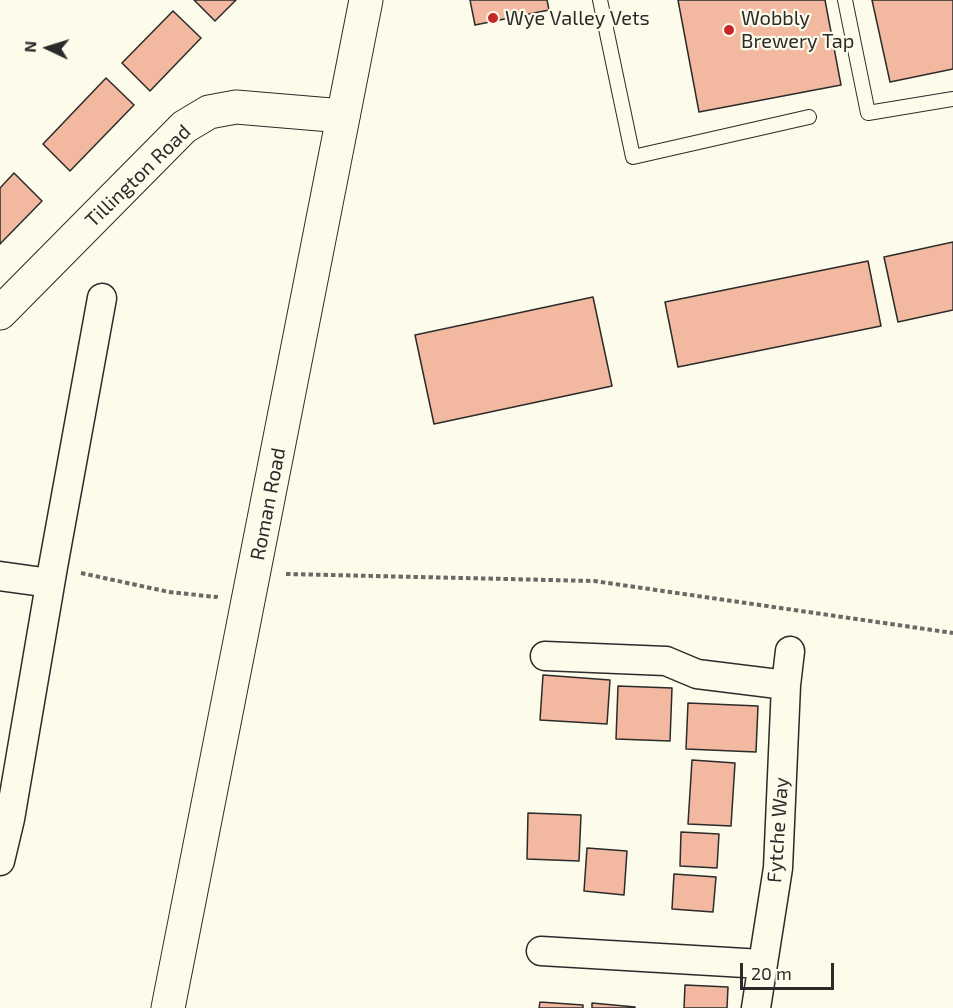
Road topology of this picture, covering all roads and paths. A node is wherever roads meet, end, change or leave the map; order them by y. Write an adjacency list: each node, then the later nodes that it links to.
1 (366, 0): 5 (main road, Roman Road)
2 (600, 0): 6 (lane)
3 (845, 0): 4 (lane)
4 (953, 99)
5 (343, 116): 8 (main road, Tillington Road); 20 (main road, Roman Road)
6 (809, 117)
7 (102, 298): 10 (street)
8 (0, 313)
9 (277, 574): 13 (path)
10 (51, 575): 11 (street); 12 (path); 17 (street)
11 (0, 576)
12 (218, 588)
13 (953, 633)
14 (790, 651): 16 (street, Fytche Way)
15 (545, 656): 16 (street)
16 (786, 686): 19 (street, Fytche Way)
17 (0, 861)
18 (542, 951): 19 (street)
19 (762, 964): 21 (street, Fytche Way)
20 (168, 1008)
21 (756, 1008)

